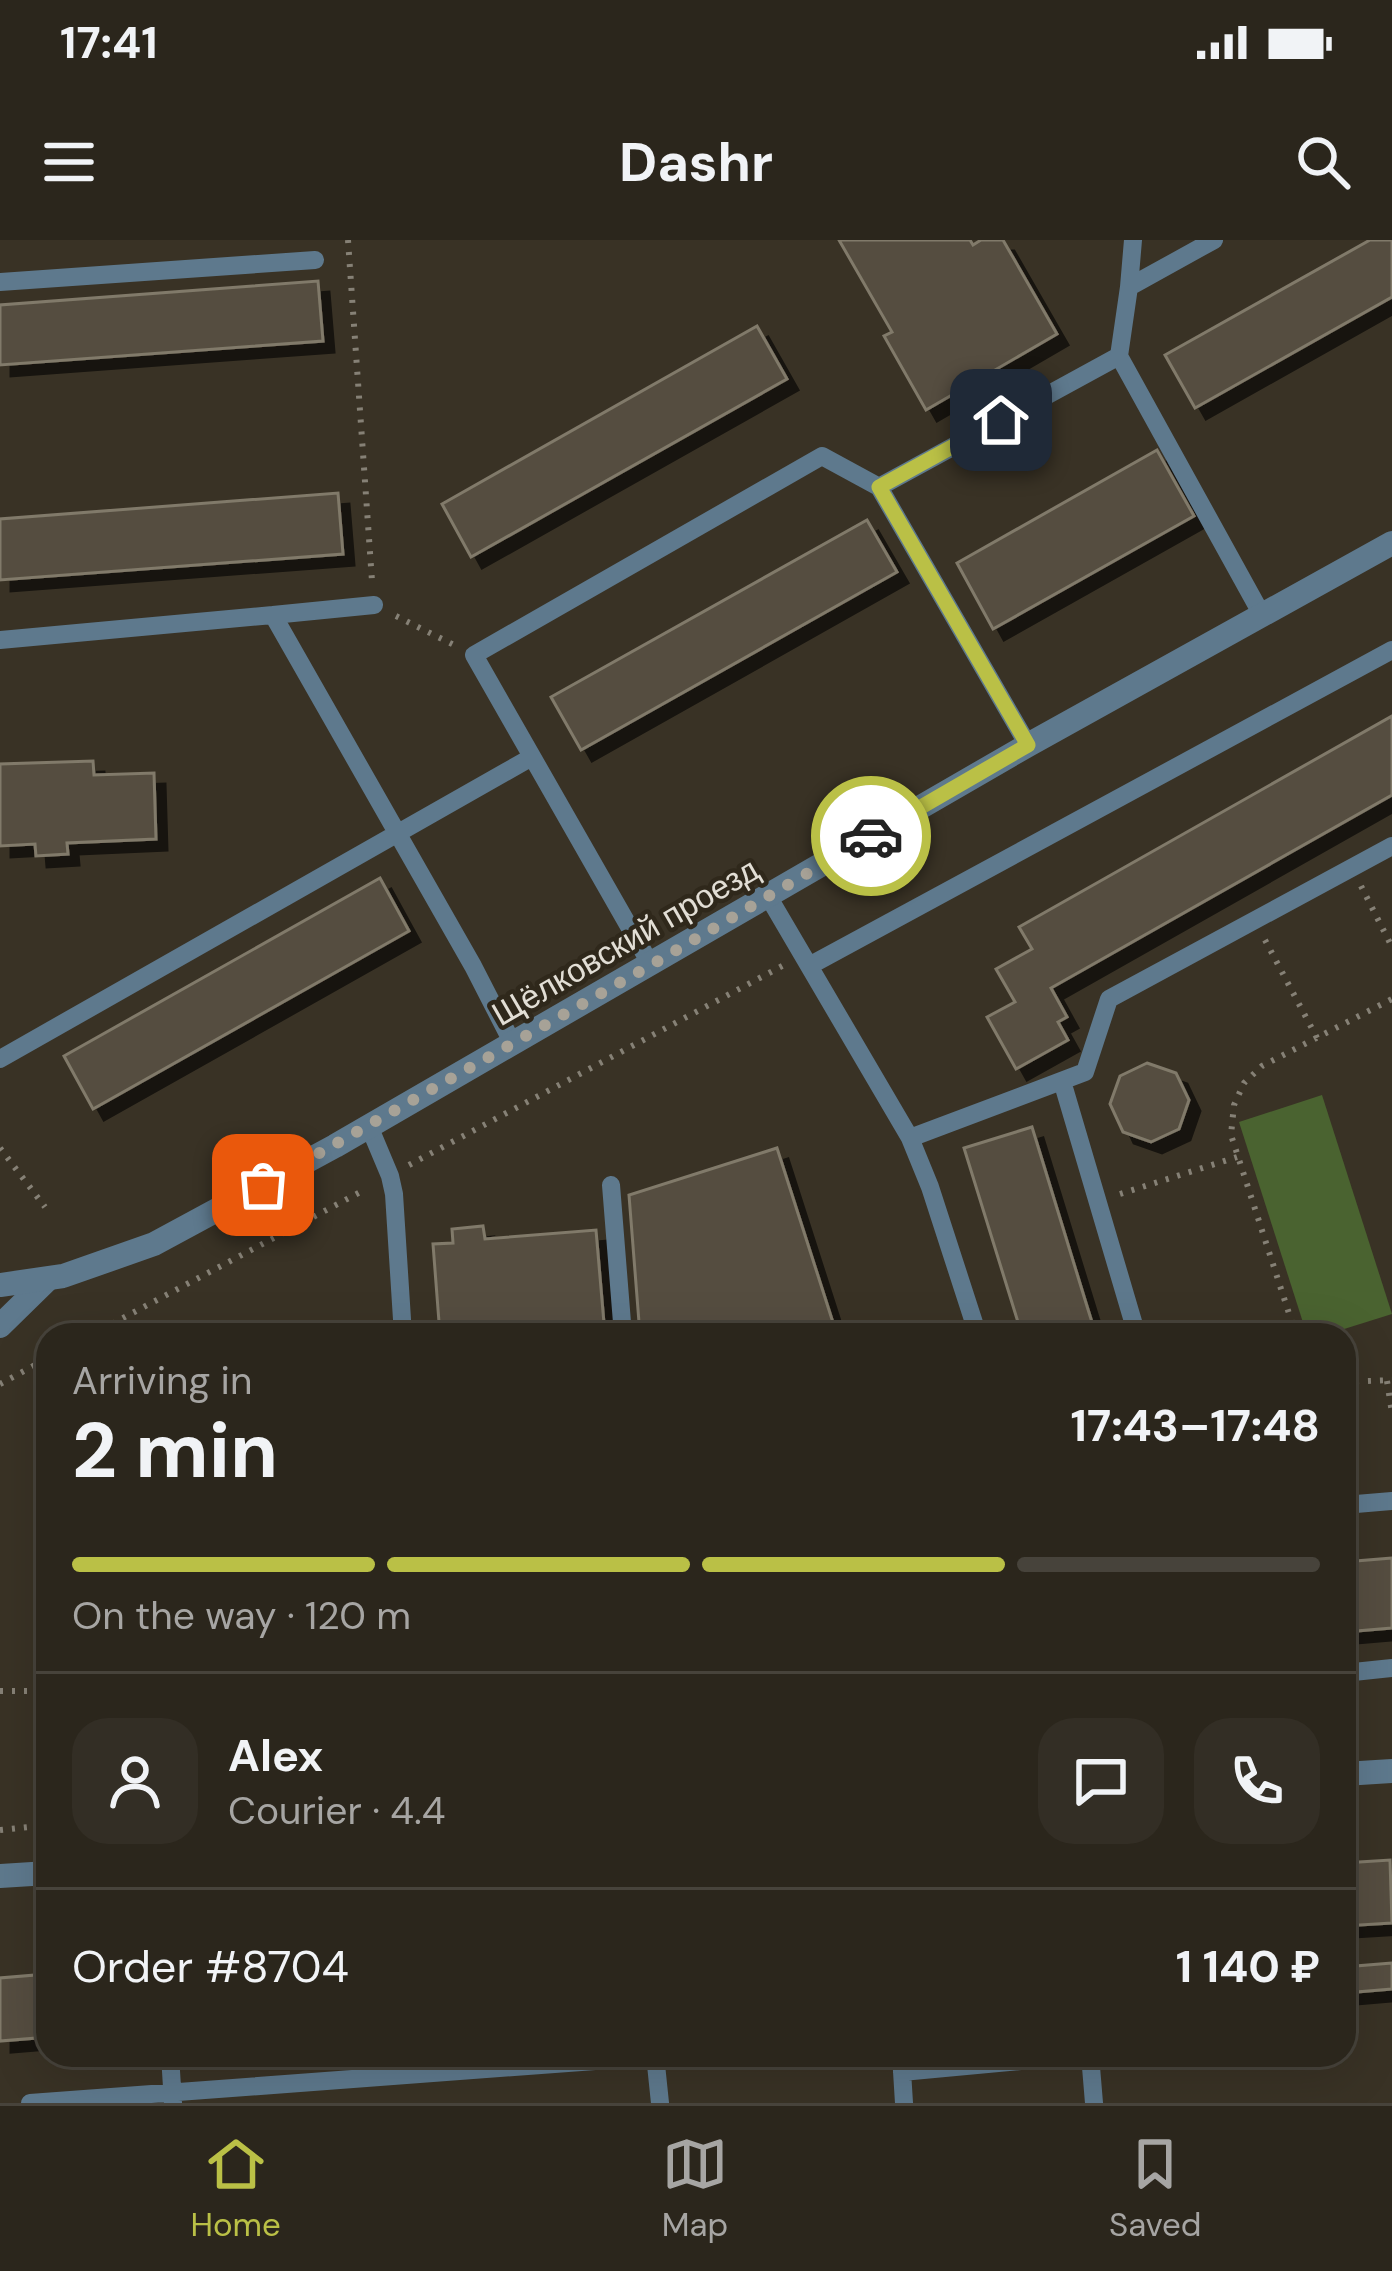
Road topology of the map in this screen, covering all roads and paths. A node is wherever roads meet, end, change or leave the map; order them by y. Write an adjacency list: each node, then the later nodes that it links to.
1 (348, 240): 10 (path)
2 (1133, 240): 6 (lane)
3 (1214, 240): 6 (lane)
4 (315, 260): 5 (lane)
5 (0, 282)
6 (1130, 287): 7 (lane)
7 (1119, 356): 8 (lane); 12 (lane)
8 (879, 487): 15 (lane); 16 (lane)
9 (1392, 543): 12 (street, Щёлковский проезд)
10 (374, 605): 11 (lane); 15 (path)
11 (272, 615): 13 (lane); 18 (lane)
12 (1262, 615): 16 (street, Щёлковский проезд)
13 (0, 640)
14 (1392, 650): 24 (lane)
15 (473, 655): 17 (lane)
16 (1028, 745): 21 (street, Щёлковский проезд)
17 (532, 757): 18 (lane); 25 (lane)
18 (398, 835): 28 (lane); 29 (lane)
19 (1392, 846): 20 (lane)
20 (1352, 868): 22 (lane); 23 (path)
21 (769, 896): 24 (lane); 25 (street, Щёлковский проезд)
22 (1254, 920): 27 (path); 30 (lane)
23 (1392, 947)
24 (806, 960): 32 (lane); 35 (path)
25 (651, 965): 28 (street, Щёлковский проезд)
26 (1392, 999): 27 (path)
27 (1317, 1038): 34 (path)
28 (513, 1044): 31 (street, Щёлковский проезд)
29 (0, 1059)
30 (1061, 1081): 32 (lane); 37 (lane)
31 (369, 1126): 35 (lane); 39 (street, Щёлковский проезд)
32 (910, 1138): 44 (lane)
33 (0, 1148): 38 (path)
34 (1237, 1157): 37 (path); 46 (path)
35 (390, 1175): 41 (path); 42 (lane)
36 (611, 1185): 43 (lane)
37 (1097, 1201): 45 (lane)
38 (45, 1207)
39 (47, 1280): 40 (street, Щёлковский проезд); 47 (street)
40 (0, 1285)
41 (114, 1323)
42 (402, 1323)
43 (621, 1323)
44 (974, 1323)
45 (1133, 1323)
46 (1292, 1323)
47 (0, 1326)
48 (36, 1364): 51 (path)
49 (1389, 1380): 50 (path); 52 (path)
50 (1356, 1381)
51 (0, 1384)
52 (1392, 1413)
53 (1392, 1501): 54 (lane)
54 (1356, 1504)
55 (1392, 1668): 56 (lane)
56 (1356, 1672)
57 (0, 1691): 58 (path)
58 (36, 1691)
59 (1392, 1771): 60 (street)
60 (1356, 1773)
61 (36, 1826): 62 (path)
62 (0, 1830)
63 (36, 1874): 64 (street)
64 (0, 1876)
65 (171, 2067): 70 (lane)
66 (529, 2067): 70 (lane)
67 (656, 2067): 72 (lane)
68 (901, 2067): 73 (lane)
69 (1090, 2067): 74 (lane)
70 (173, 2098): 71 (lane)
71 (30, 2103)
72 (660, 2103)
73 (904, 2103)
74 (1094, 2103)

